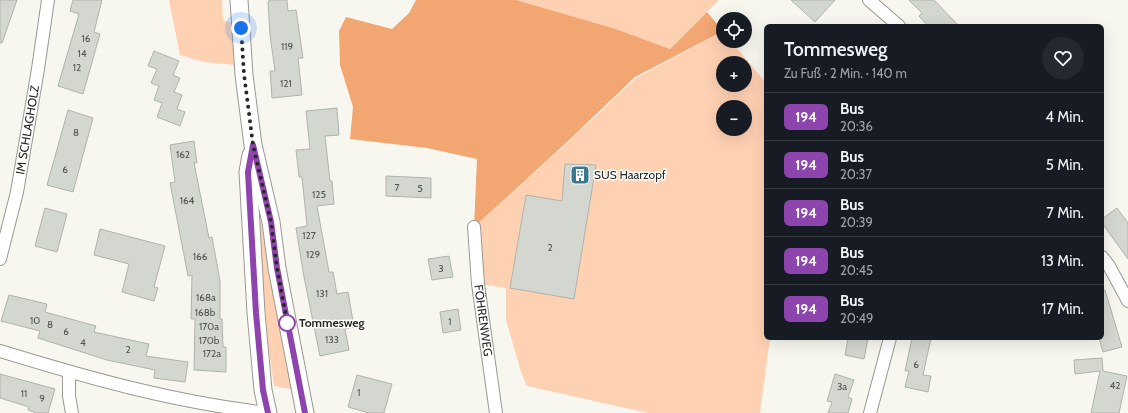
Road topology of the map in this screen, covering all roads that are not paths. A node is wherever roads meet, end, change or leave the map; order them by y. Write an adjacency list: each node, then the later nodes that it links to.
1 (48, 0): 7 (street, IM SCHLAGHOLZ)
2 (239, 0): 5 (main road)
3 (869, 0): 4 (street)
4 (897, 24)
5 (253, 145): 14 (main road); 15 (main road)
6 (474, 227): 16 (street, FÖHRENWEG)
7 (0, 259)
8 (1104, 260): 9 (street)
9 (1128, 301)
10 (889, 340): 17 (street)
11 (0, 351): 12 (street)
12 (69, 372): 13 (street); 14 (street)
13 (72, 413)
14 (269, 413)
15 (305, 413)
16 (496, 413)
17 (870, 413)

